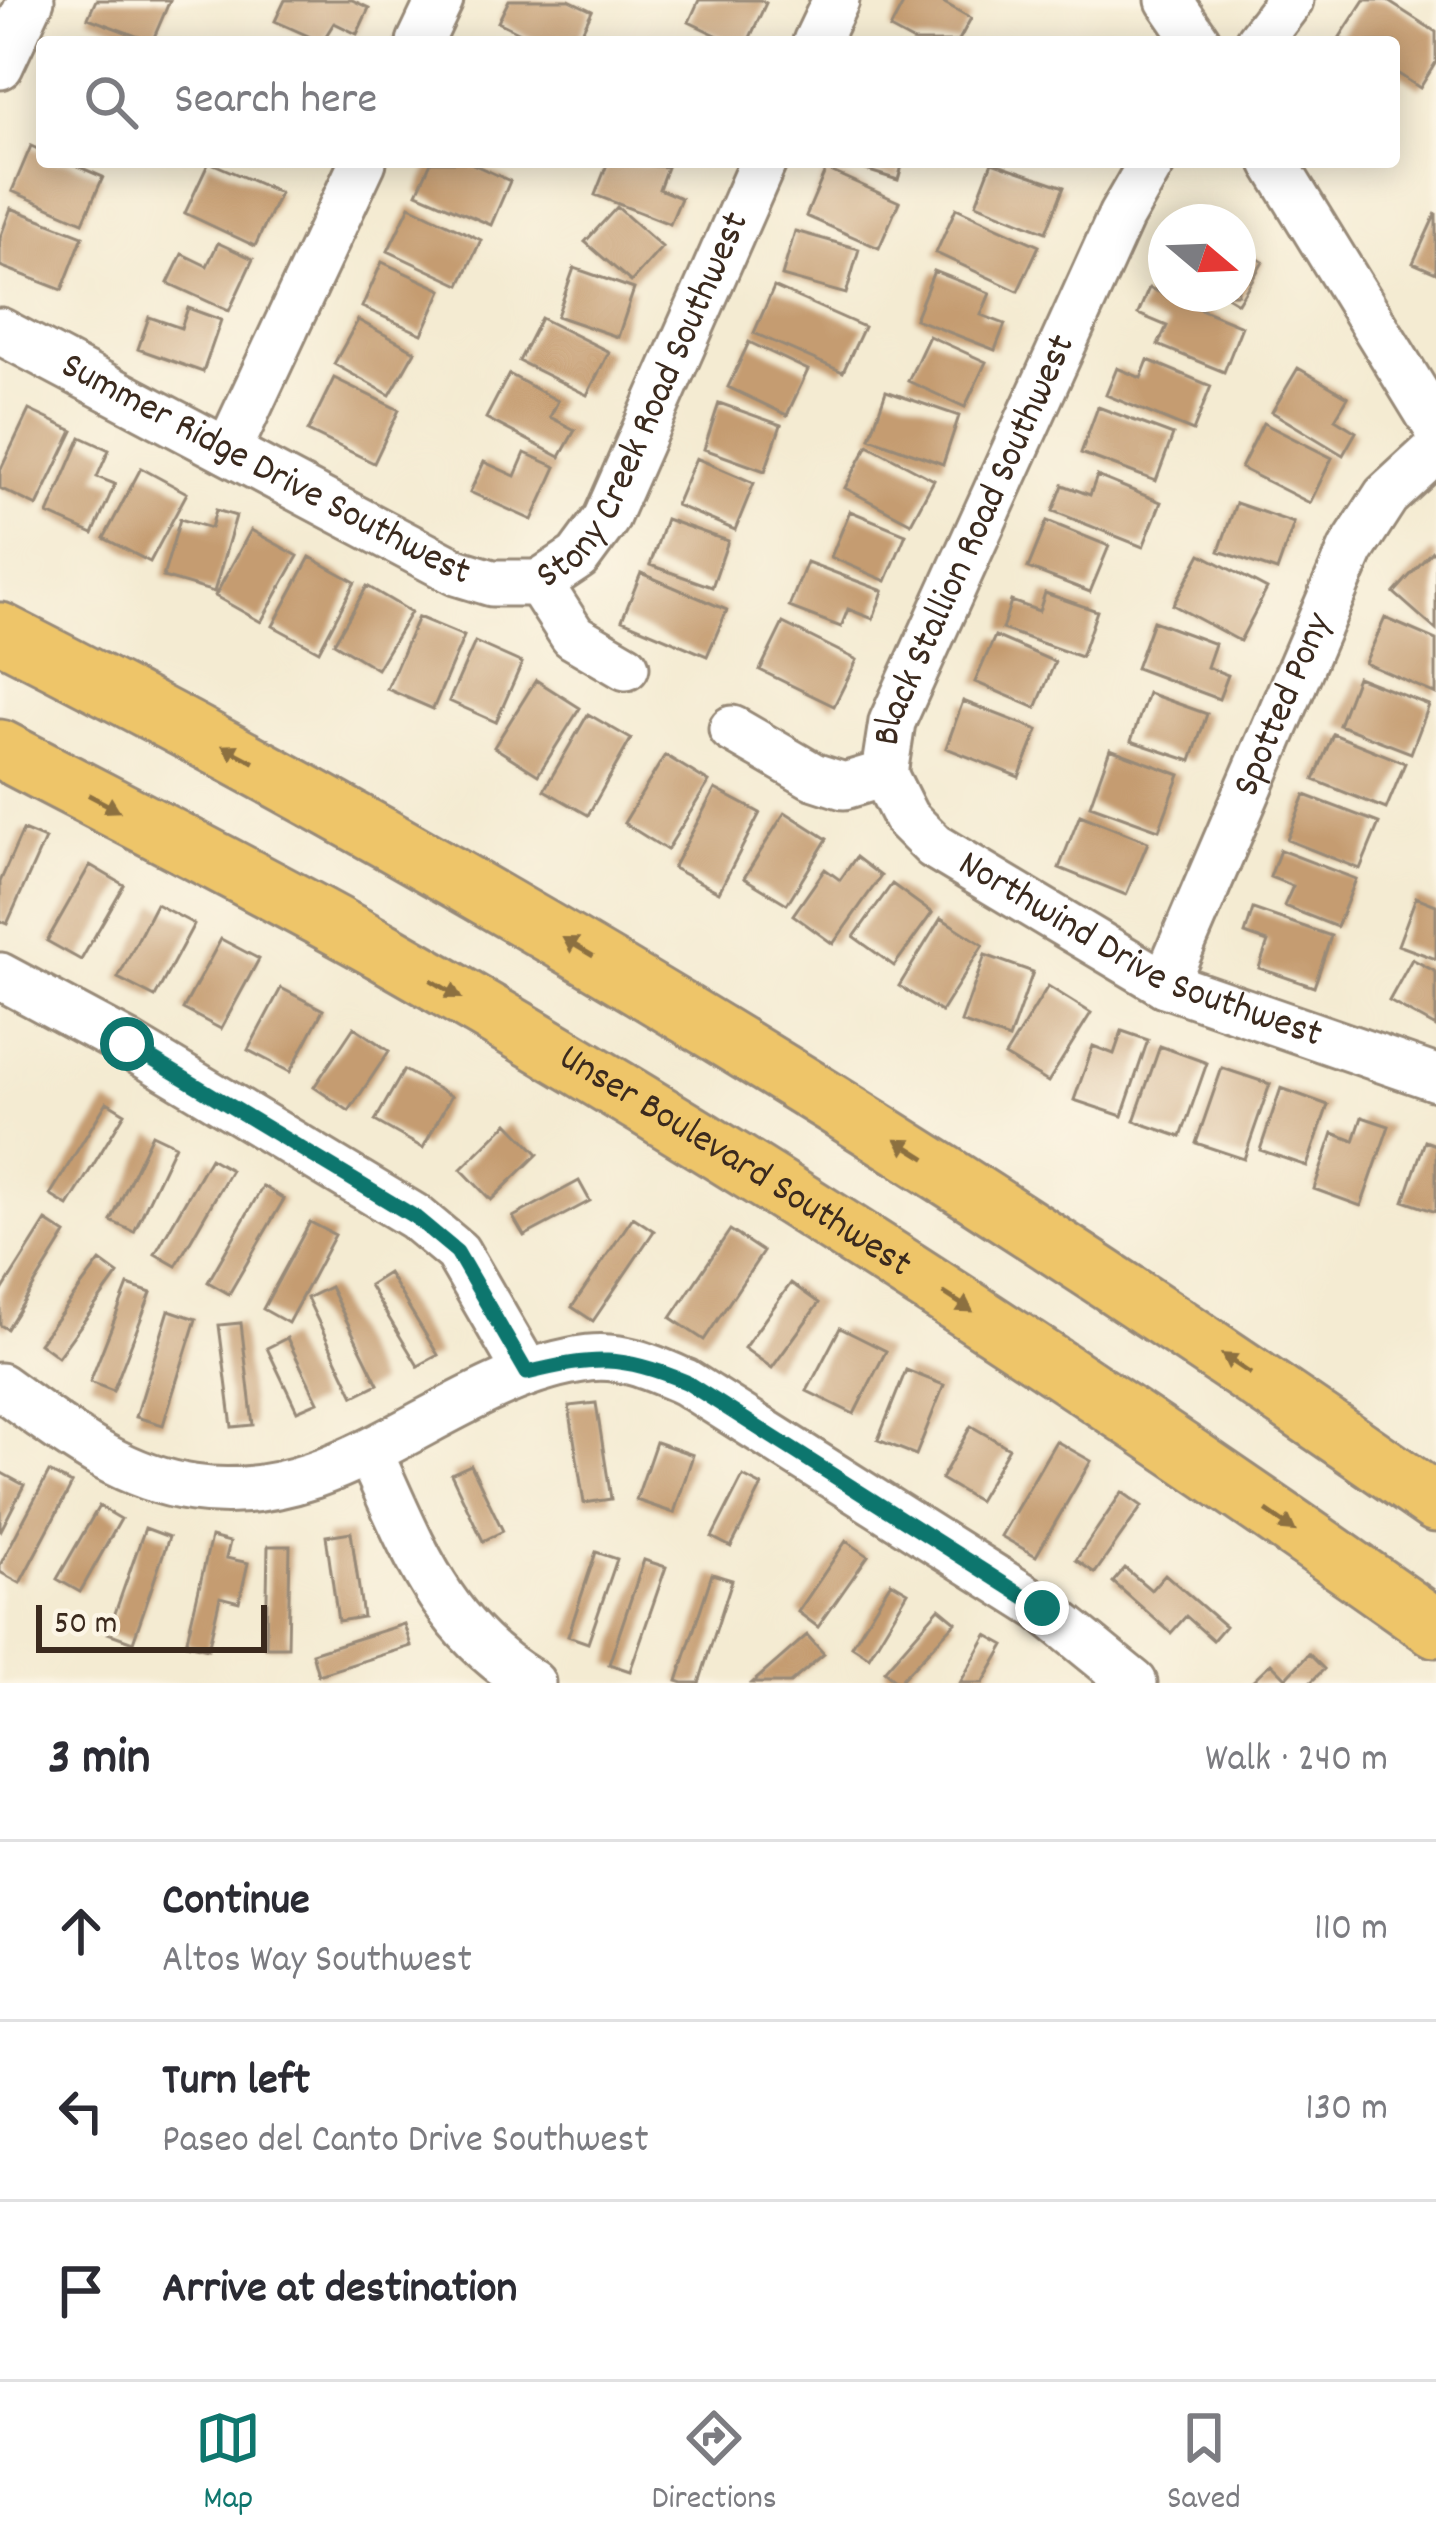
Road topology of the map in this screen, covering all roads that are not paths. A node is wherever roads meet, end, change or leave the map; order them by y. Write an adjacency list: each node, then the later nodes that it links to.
1 (31, 0): 10 (street)
2 (440, 0): 6 (street)
3 (836, 0): 7 (street)
4 (1169, 0): 8 (street)
5 (1290, 0): 9 (street)
6 (423, 36)
7 (819, 36)
8 (1194, 36)
9 (1263, 36)
10 (0, 66)
11 (361, 168): 18 (street)
12 (760, 168): 19 (street, Stony Creek Road Southwest)
13 (1149, 168): 24 (street, Black Stallion Road Southwest)
14 (1278, 168): 16 (street)
15 (0, 331): 18 (street, Summer Ridge Drive Southwest)
16 (1436, 426)
17 (1436, 449): 26 (street, Spotted Pony)
18 (228, 451): 19 (street, Summer Ridge Drive Southwest)
19 (539, 583): 21 (street, Stony Creek Road Southwest)
20 (0, 632): 31 (main road, one-way to 20)
21 (626, 668)
22 (732, 729): 24 (street, Black Stallion Road Southwest)
23 (0, 748): 32 (main road, Unser Boulevard Southwest, one-way to 32)
24 (884, 774): 26 (street, Northwind Drive Southwest)
25 (0, 976): 28 (street)
26 (1165, 984): 27 (street, Northwind Drive Southwest)
27 (1436, 1078)
28 (527, 1373): 30 (street); 34 (street)
29 (0, 1386): 30 (street)
30 (370, 1454): 33 (street)
31 (1436, 1503)
32 (1436, 1628)
33 (532, 1683)
34 (1134, 1683)

